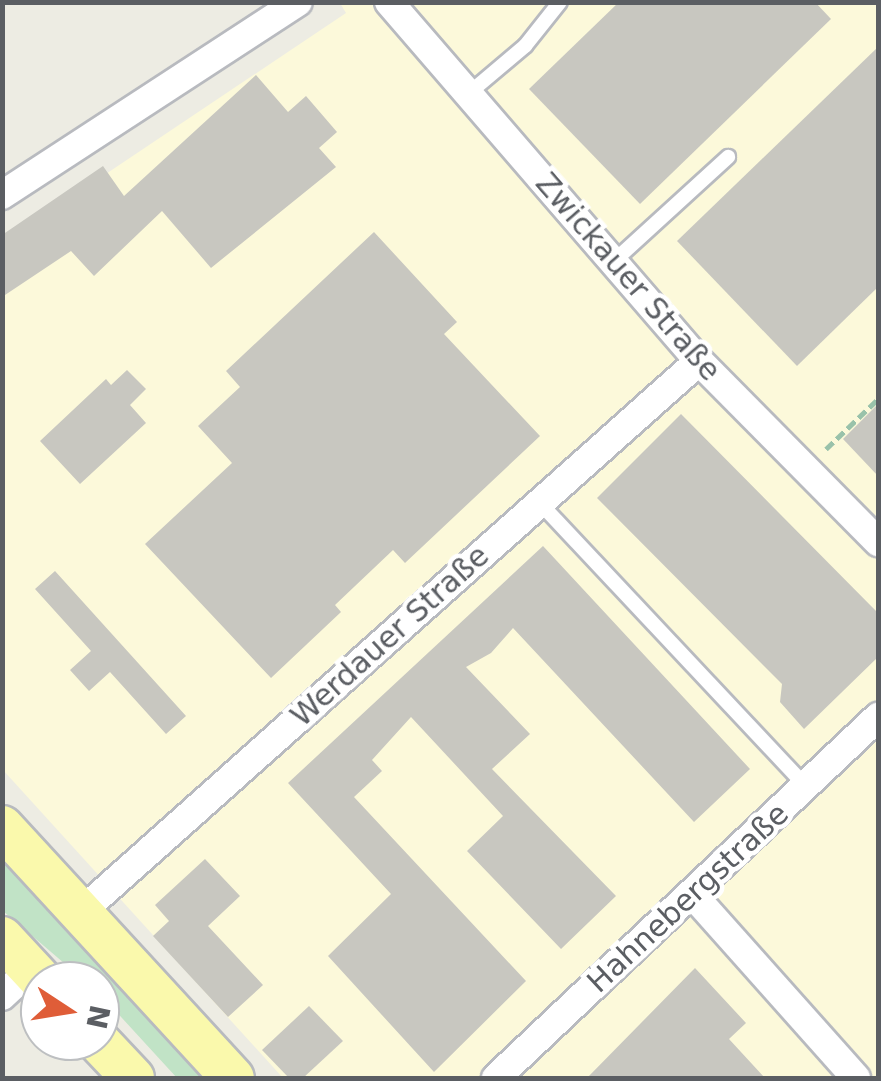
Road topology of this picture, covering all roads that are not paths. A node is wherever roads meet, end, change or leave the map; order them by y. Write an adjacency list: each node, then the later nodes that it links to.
1 (298, 2): 6 (street)
2 (389, 2): 4 (street, Zwickauer Straße)
3 (560, 2): 4 (lane)
4 (468, 94): 7 (street, Zwickauer Straße)
5 (728, 156): 7 (lane)
6 (2, 196)
7 (613, 262): 8 (street, Zwickauer Straße)
8 (698, 361): 9 (street, Werdauer Straße); 10 (street, Zwickauer Straße)
9 (539, 502): 12 (lane); 15 (street, Werdauer Straße)
10 (878, 542)
11 (878, 717): 12 (street, Hahnebergstraße)
12 (806, 786): 14 (street, Hahnebergstraße)
13 (2, 828): 15 (main road)
14 (693, 895): 19 (street, Hahnebergstraße); 20 (street)
15 (81, 912): 18 (main road)
16 (2, 938): 17 (main road)
17 (20, 971)
18 (233, 1078)
19 (496, 1078)
20 (856, 1078)

